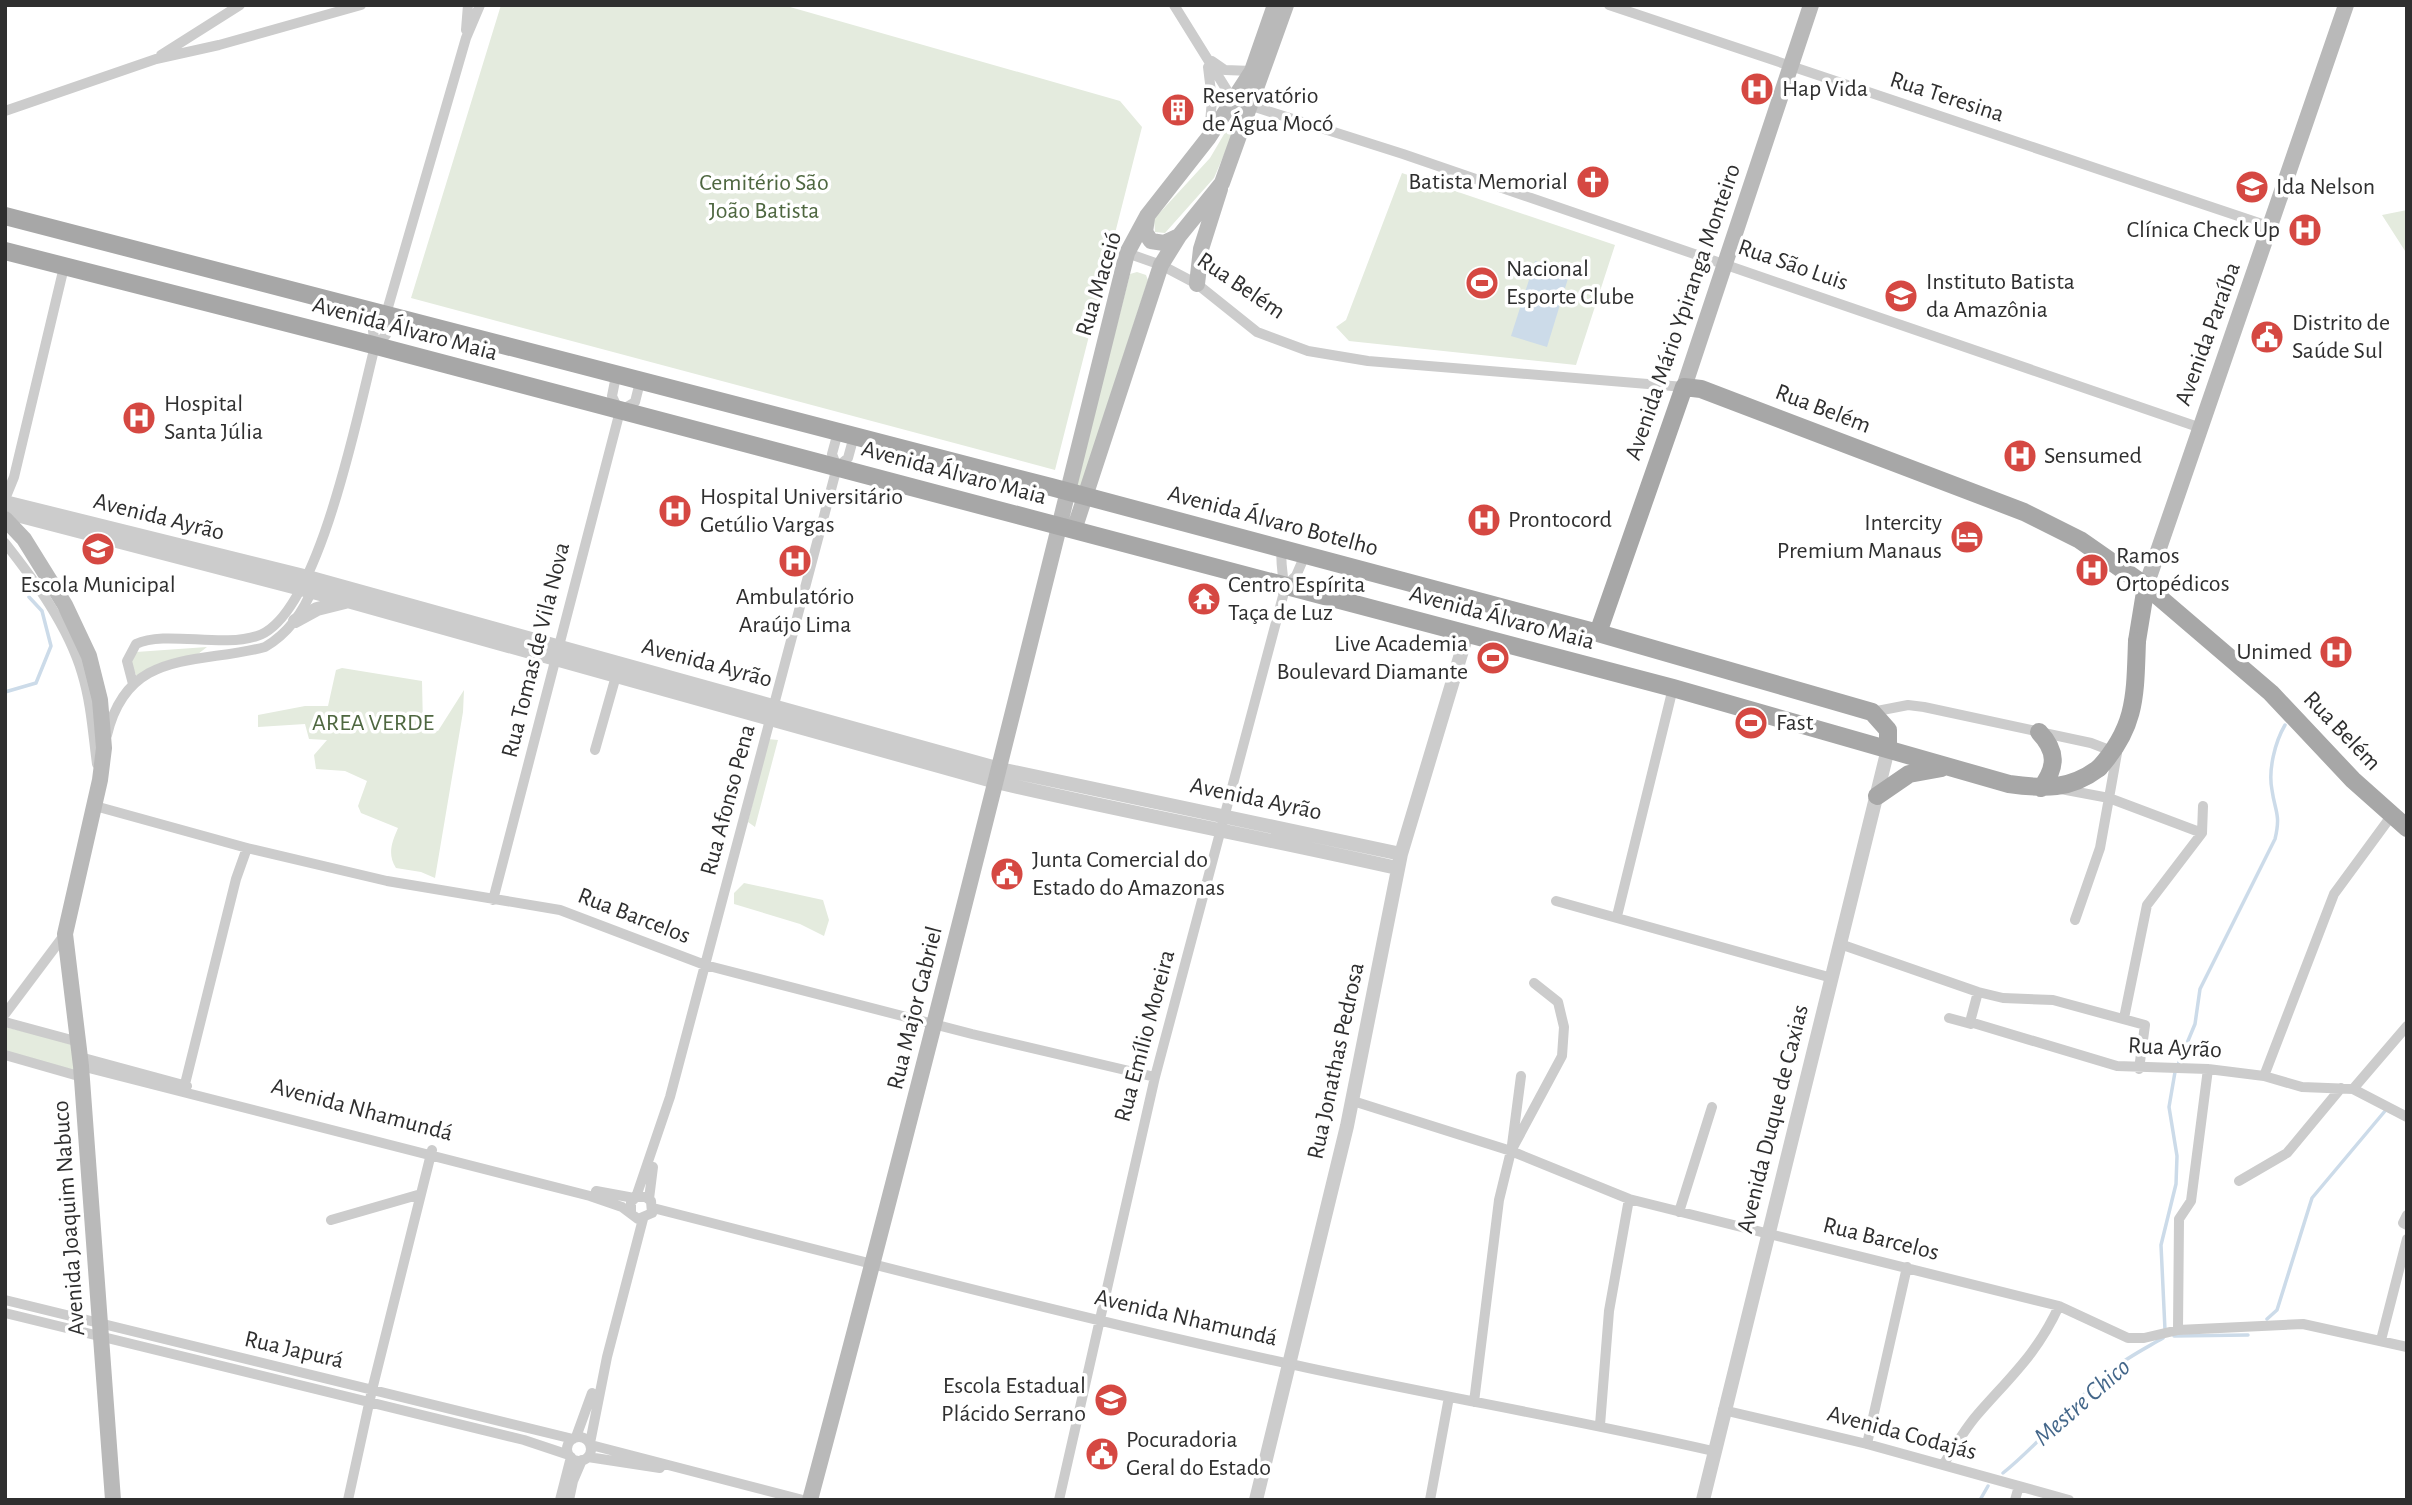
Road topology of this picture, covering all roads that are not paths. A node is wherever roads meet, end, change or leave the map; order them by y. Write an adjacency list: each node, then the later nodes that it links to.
1 (240, 5): 13 (street)
2 (362, 5): 13 (street)
3 (468, 5): 11 (street)
4 (480, 5): 11 (street)
5 (1174, 5): 12 (street)
6 (1275, 5): 15 (main road, Rua Maceió)
7 (1286, 5): 17 (main road, Rua Maceió)
8 (1609, 5): 14 (street, Rua Teresina)
9 (1811, 5): 14 (main road, Avenida Mário Ypiranga Monteiro)
10 (2346, 5): 23 (main road, Avenida Paraíba)
11 (466, 38): 31 (street)
12 (1205, 54): 15 (street); 16 (street); 19 (street)
13 (156, 59): 18 (street)
14 (1791, 67): 23 (street, Rua Teresina); 28 (main road, Avenida Mário Ypiranga Monteiro)
15 (1252, 71): 16 (main road, Rua Maceió)
16 (1233, 100): 17 (street, Rua São Luis); 19 (main road, Rua Maceió)
17 (1251, 107): 20 (main road, Rua Maceió); 28 (street, Rua São Luis)
18 (7, 111)
19 (1209, 137): 22 (main road, Rua Maceió)
20 (1222, 183): 24 (main road, Rua Maceió); 30 (main road)
21 (5, 216): 31 (main road, Avenida Álvaro Maia)
22 (1147, 216): 24 (main road); 26 (main road, Rua Maceió)
23 (2271, 227): 37 (main road, Avenida Paraíba)
24 (1179, 236): 27 (main road, Rua Maceió)
25 (5, 251): 29 (main road, Avenida Álvaro Maia)
26 (1127, 253): 27 (street, Rua Belém); 40 (main road, Rua Maceió)
27 (1161, 265): 30 (street, Rua Belém); 40 (main road, Rua Maceió)
28 (1727, 265): 35 (main road, Avenida Mário Ypiranga Monteiro); 37 (street, Rua São Luis)
29 (65, 267): 32 (main road, Avenida Álvaro Maia); 41 (street)
30 (1197, 284): 35 (street, Rua Belém)
31 (386, 314): 32 (street); 33 (main road, Avenida Álvaro Maia)
32 (375, 346): 36 (main road, Avenida Álvaro Maia); 49 (street)
33 (616, 376): 34 (main road, Avenida Álvaro Botelho); 36 (street, Rua Tomas de Vila Nova)
34 (640, 382): 36 (street, Rua Tomas de Vila Nova); 38 (main road, Avenida Álvaro Botelho)
35 (1684, 387): 51 (main road, Rua Belém); 54 (main road, Avenida Mário Ypiranga Monteiro)
36 (620, 411): 39 (main road, Avenida Álvaro Maia); 56 (street, Rua Tomas de Vila Nova)
37 (2201, 428): 51 (main road, Avenida Paraíba)
38 (846, 434): 39 (street, Rua Afonso Pena); 39 (street, Rua Afonso Pena); 40 (main road, Avenida Álvaro Botelho)
39 (837, 467): 44 (main road, Avenida Álvaro Maia); 60 (street, Rua Afonso Pena)
40 (1076, 494): 44 (main road, Rua Maceió); 47 (main road, Avenida Álvaro Botelho)
41 (5, 501): 45 (street, Avenida Ayrão)
42 (5, 512): 45 (street, Avenida Ayrão)
43 (5, 519): 63 (main road)
44 (1067, 528): 50 (main road, Avenida Álvaro Maia); 67 (main road, Rua Major Gabriel)
45 (103, 533): 49 (street, Avenida Ayrão)
46 (5, 543): 68 (street)
47 (1282, 548): 48 (main road, Avenida Álvaro Botelho); 50 (street, Rua Emílio Moreira)
48 (1305, 555): 50 (street, Rua Emílio Moreira); 54 (main road, Avenida Álvaro Botelho)
49 (309, 584): 52 (street, Avenida Ayrão); 53 (street); 56 (street, Avenida Ayrão); 58 (street)
50 (1285, 586): 55 (main road, Avenida Álvaro Maia); 75 (street, Rua Emílio Moreira)
51 (2146, 586): 69 (main road, Avenida Paraíba, bridge); 74 (main road, Rua Belém)
52 (351, 602): 53 (street); 56 (street, Avenida Ayrão)
53 (295, 621): 58 (street)
54 (1598, 633): 61 (main road, Avenida Álvaro Botelho)
55 (1467, 634): 59 (main road, Avenida Álvaro Maia); 79 (street, Rua Jonathas Pedrosa)
56 (557, 653): 57 (street, Avenida Ayrão); 60 (street, Avenida Ayrão); 81 (street, Rua Tomas de Vila Nova)
57 (616, 676): 60 (street, Avenida Ayrão); 65 (street)
58 (133, 684): 63 (street)
59 (1673, 688): 64 (main road, Avenida Álvaro Maia); 83 (street)
60 (772, 711): 67 (street, Avenida Ayrão); 87 (street, Rua Afonso Pena)
61 (1872, 712): 62 (street); 64 (main road)
62 (2039, 732): 69 (main road); 71 (street)
63 (104, 748): 68 (main road)
64 (1888, 749): 66 (main road); 70 (street, Avenida Duque de Caxias)
65 (594, 750)
66 (1950, 768): 69 (main road); 70 (main road)
67 (998, 775): 75 (street, Avenida Ayrão); 95 (main road, Rua Major Gabriel)
68 (100, 780): 72 (main road)
69 (2048, 788): 71 (street)
70 (1877, 796): 86 (street, Avenida Duque de Caxias)
71 (2109, 798): 77 (street); 84 (street)
72 (95, 806): 78 (street, Rua Barcelos); 85 (main road)
73 (2203, 806): 77 (street)
74 (2392, 816): 76 (main road, Rua Belém); 103 (street)
75 (1224, 822): 79 (street, Avenida Ayrão); 80 (street, Avenida Ayrão); 104 (street, Rua Emílio Moreira)
76 (2407, 828)
77 (2202, 833): 93 (street)
78 (247, 848): 81 (street, Rua Barcelos); 105 (street)
79 (1401, 853): 80 (street, Rua Jonathas Pedrosa)
80 (1397, 869): 107 (street, Rua Jonathas Pedrosa)
81 (493, 900): 87 (street, Rua Barcelos)
82 (1556, 901): 83 (street)
83 (1618, 916): 88 (street)
84 (2076, 920)
85 (65, 934): 91 (street); 99 (main road, Avenida Joaquim Nabuco)
86 (1840, 944): 88 (street, Avenida Duque de Caxias); 90 (street)
87 (705, 965): 95 (street, Rua Barcelos); 110 (street, Rua Afonso Pena)
88 (1832, 978): 123 (street, Avenida Duque de Caxias)
89 (1535, 983): 111 (street)
90 (1978, 992): 93 (street); 96 (street)
91 (5, 1014)
92 (1949, 1018): 96 (street, Rua Ayrão)
93 (2124, 1018): 100 (street)
94 (5, 1022): 99 (street, Avenida Nhamundá)
95 (933, 1024): 104 (street, Rua Barcelos); 125 (main road, Rua Major Gabriel)
96 (1971, 1024): 100 (street, Rua Ayrão)
97 (2407, 1026): 106 (street)
98 (5, 1055): 99 (street, Avenida Nhamundá)
99 (80, 1061): 105 (street, Avenida Nhamundá); 132 (main road, Avenida Joaquim Nabuco)
100 (2139, 1069): 101 (street, Rua Ayrão)
101 (2208, 1069): 103 (street, Rua Ayrão); 133 (street)
102 (1521, 1076): 111 (street)
103 (2264, 1076): 106 (street, Rua Ayrão)
104 (1155, 1077): 131 (street, Rua Emílio Moreira)
105 (184, 1088): 112 (street, Avenida Nhamundá)
106 (2347, 1088): 109 (street, Rua Ayrão); 113 (street)
107 (1353, 1101): 111 (street, Rua Barcelos); 136 (street, Rua Jonathas Pedrosa)
108 (1712, 1107): 118 (street)
109 (2407, 1117)
110 (657, 1144): 115 (street, Rua Afonso Pena); 117 (street, Rua Afonso Pena)
111 (1511, 1151): 116 (street, Rua Barcelos); 139 (street)
112 (431, 1153): 114 (street); 115 (street, Avenida Nhamundá); 120 (street, Avenida Nhamundá)
113 (2239, 1181)
114 (421, 1194): 121 (street); 137 (street)
115 (635, 1197): 117 (street, Avenida Nhamundá); 120 (street, Rua Afonso Pena)
116 (1629, 1199): 118 (street, Rua Barcelos); 141 (street)
117 (651, 1203): 120 (street); 125 (street, Avenida Nhamundá)
118 (1679, 1212): 123 (street, Rua Barcelos)
119 (2407, 1215): 122 (street)
120 (636, 1216): 127 (street)
121 (331, 1220)
122 (2407, 1225)
123 (1768, 1233): 126 (street, Rua Barcelos); 140 (street, Avenida Duque de Caxias)
124 (2407, 1239): 134 (street)
125 (873, 1264): 131 (street, Avenida Nhamundá); 155 (main road, Rua Major Gabriel)
126 (1907, 1267): 129 (street, Rua Barcelos); 144 (street)
127 (626, 1268): 142 (street); 143 (street)
128 (5, 1300): 132 (street, Rua Japurá)
129 (2059, 1306): 133 (street, Rua Barcelos); 147 (street)
130 (5, 1313): 132 (street, Rua Japurá)
131 (1101, 1321): 136 (street, Avenida Nhamundá); 156 (street, Rua Emílio Moreira)
132 (101, 1329): 137 (street, Rua Japurá); 150 (main road, Avenida Joaquim Nabuco)
133 (2178, 1330): 134 (street, Rua Barcelos)
134 (2381, 1340): 135 (street, Rua Barcelos)
135 (2407, 1347)
136 (1288, 1364): 138 (street, Avenida Nhamundá); 157 (street, Rua Jonathas Pedrosa)
137 (370, 1396): 142 (street, Rua Japurá); 146 (street, Rua Japurá); 151 (street)
138 (1449, 1397): 139 (street, Avenida Nhamundá); 158 (street)
139 (1474, 1402): 141 (street, Avenida Nhamundá)
140 (1723, 1410): 144 (street, Avenida Codajás); 145 (street, Avenida Duque de Caxias)
141 (1600, 1425): 145 (street, Avenida Nhamundá)
142 (574, 1438): 143 (street, Rua Japurá); 146 (street)
143 (590, 1444): 146 (street); 148 (street, Rua Japurá)
144 (1867, 1444): 147 (street, Avenida Codajás)
145 (1713, 1451): 159 (street, Avenida Duque de Caxias)
146 (577, 1457): 148 (street, Rua Japurá); 152 (street); 153 (street)
147 (1943, 1465): 149 (street, Avenida Codajás)
148 (694, 1473): 154 (street, Rua Japurá)
149 (2019, 1486): 160 (street); 161 (street, Avenida Codajás)
150 (113, 1500)
151 (348, 1500)
152 (560, 1500)
153 (569, 1500)
154 (803, 1500)
155 (810, 1500)
156 (1059, 1500)
157 (1255, 1500)
158 (1430, 1500)
159 (1703, 1500)
160 (2015, 1500)
161 (2069, 1500)

